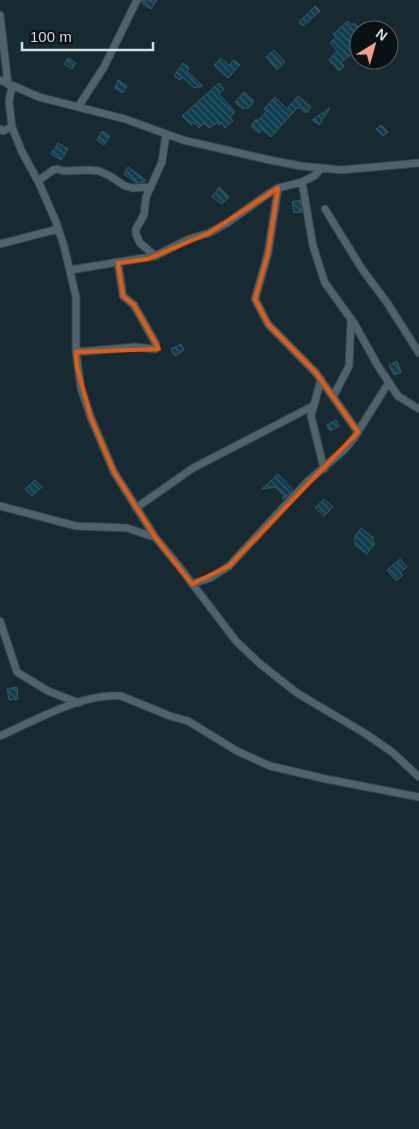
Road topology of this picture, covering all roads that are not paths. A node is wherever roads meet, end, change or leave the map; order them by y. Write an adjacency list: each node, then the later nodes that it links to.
1 (137, 0): 5 (street)
2 (0, 15): 4 (street)
3 (0, 80): 4 (street)
4 (10, 85): 5 (street); 6 (street)
5 (78, 107): 8 (street)
6 (12, 127): 7 (street); 11 (street)
7 (0, 129)
8 (166, 134): 10 (street); 13 (street)
9 (419, 163): 10 (street)
10 (322, 168): 12 (street)
11 (38, 181): 13 (street); 16 (street)
12 (302, 182): 14 (street); 21 (street)
13 (151, 187): 18 (street)
14 (278, 188): 18 (street); 24 (street)
15 (325, 209): 23 (street)
16 (58, 229): 17 (street); 20 (street)
17 (0, 244)
18 (154, 256): 19 (street)
19 (118, 263): 20 (street); 22 (street)
20 (70, 270): 22 (street)
21 (351, 319): 25 (street); 26 (street)
22 (76, 352): 32 (street)
23 (419, 353)
24 (320, 379): 26 (street); 27 (street)
25 (389, 382): 28 (street); 29 (street)
26 (333, 397): 29 (street)
27 (314, 406): 30 (street); 32 (street)
28 (419, 409)
29 (358, 432): 30 (street)
30 (324, 469): 34 (street)
31 (0, 506): 33 (street)
32 (136, 508): 33 (street)
33 (155, 537): 34 (street)
34 (192, 584): 38 (street)
35 (0, 621): 36 (street)
36 (79, 703): 37 (street); 39 (street)
37 (0, 736)
38 (419, 777)
39 (419, 797)

